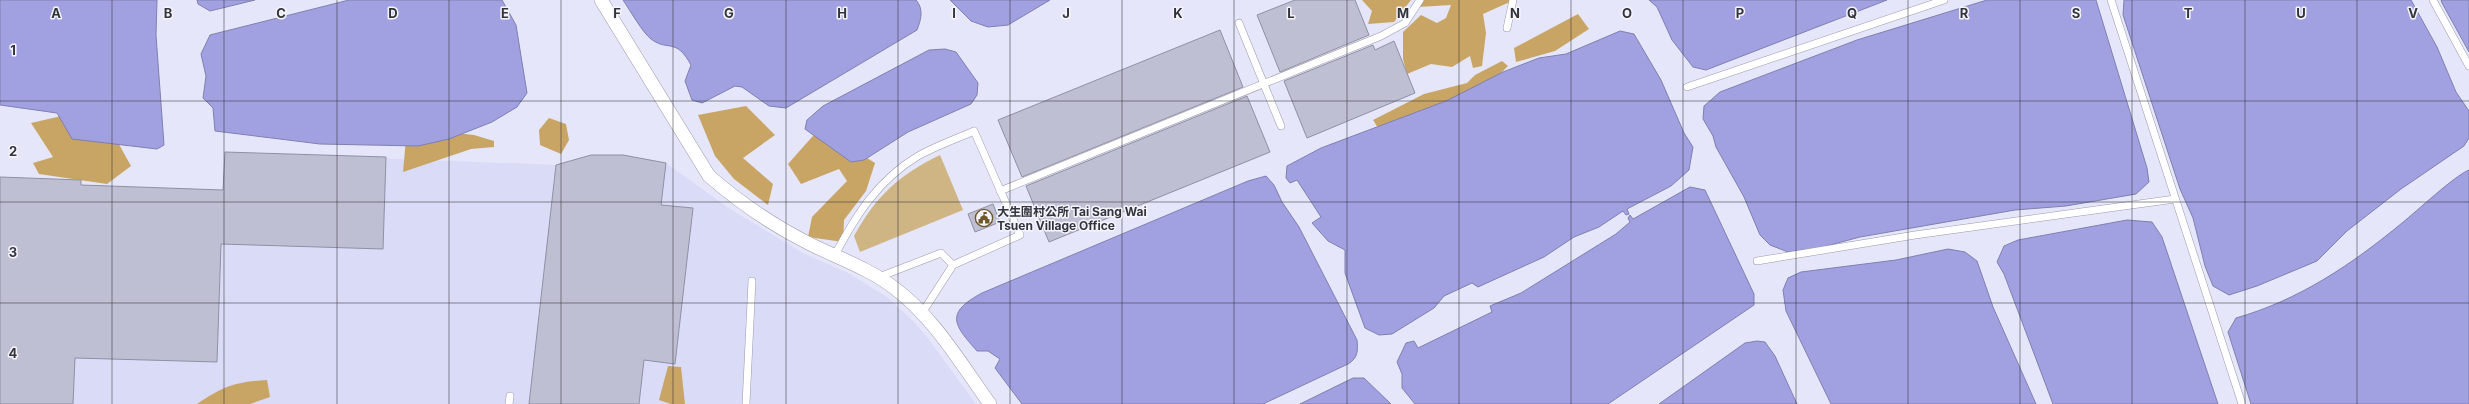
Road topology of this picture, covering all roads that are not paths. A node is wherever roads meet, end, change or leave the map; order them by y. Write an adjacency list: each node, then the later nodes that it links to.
1 (601, 0): 15 (street)
2 (1420, 0): 10 (lane)
3 (1512, 0): 8 (lane)
4 (1944, 0): 11 (lane)
5 (2111, 0): 14 (lane)
6 (2433, 0): 9 (lane)
7 (1239, 23): 10 (lane)
8 (1507, 28)
9 (2469, 66)
10 (1264, 84): 12 (lane); 13 (lane)
11 (1687, 87)
12 (1281, 126)
13 (1000, 191): 15 (lane); 17 (lane)
14 (2175, 199): 16 (lane); 25 (lane)
15 (835, 255): 18 (street)
16 (1757, 260)
17 (953, 265): 18 (lane); 20 (lane)
18 (879, 277): 20 (street)
19 (752, 281): 23 (lane)
20 (922, 313): 24 (street)
21 (510, 396): 22 (lane)
22 (509, 404)
23 (746, 404)
24 (990, 404)
25 (2242, 404)

